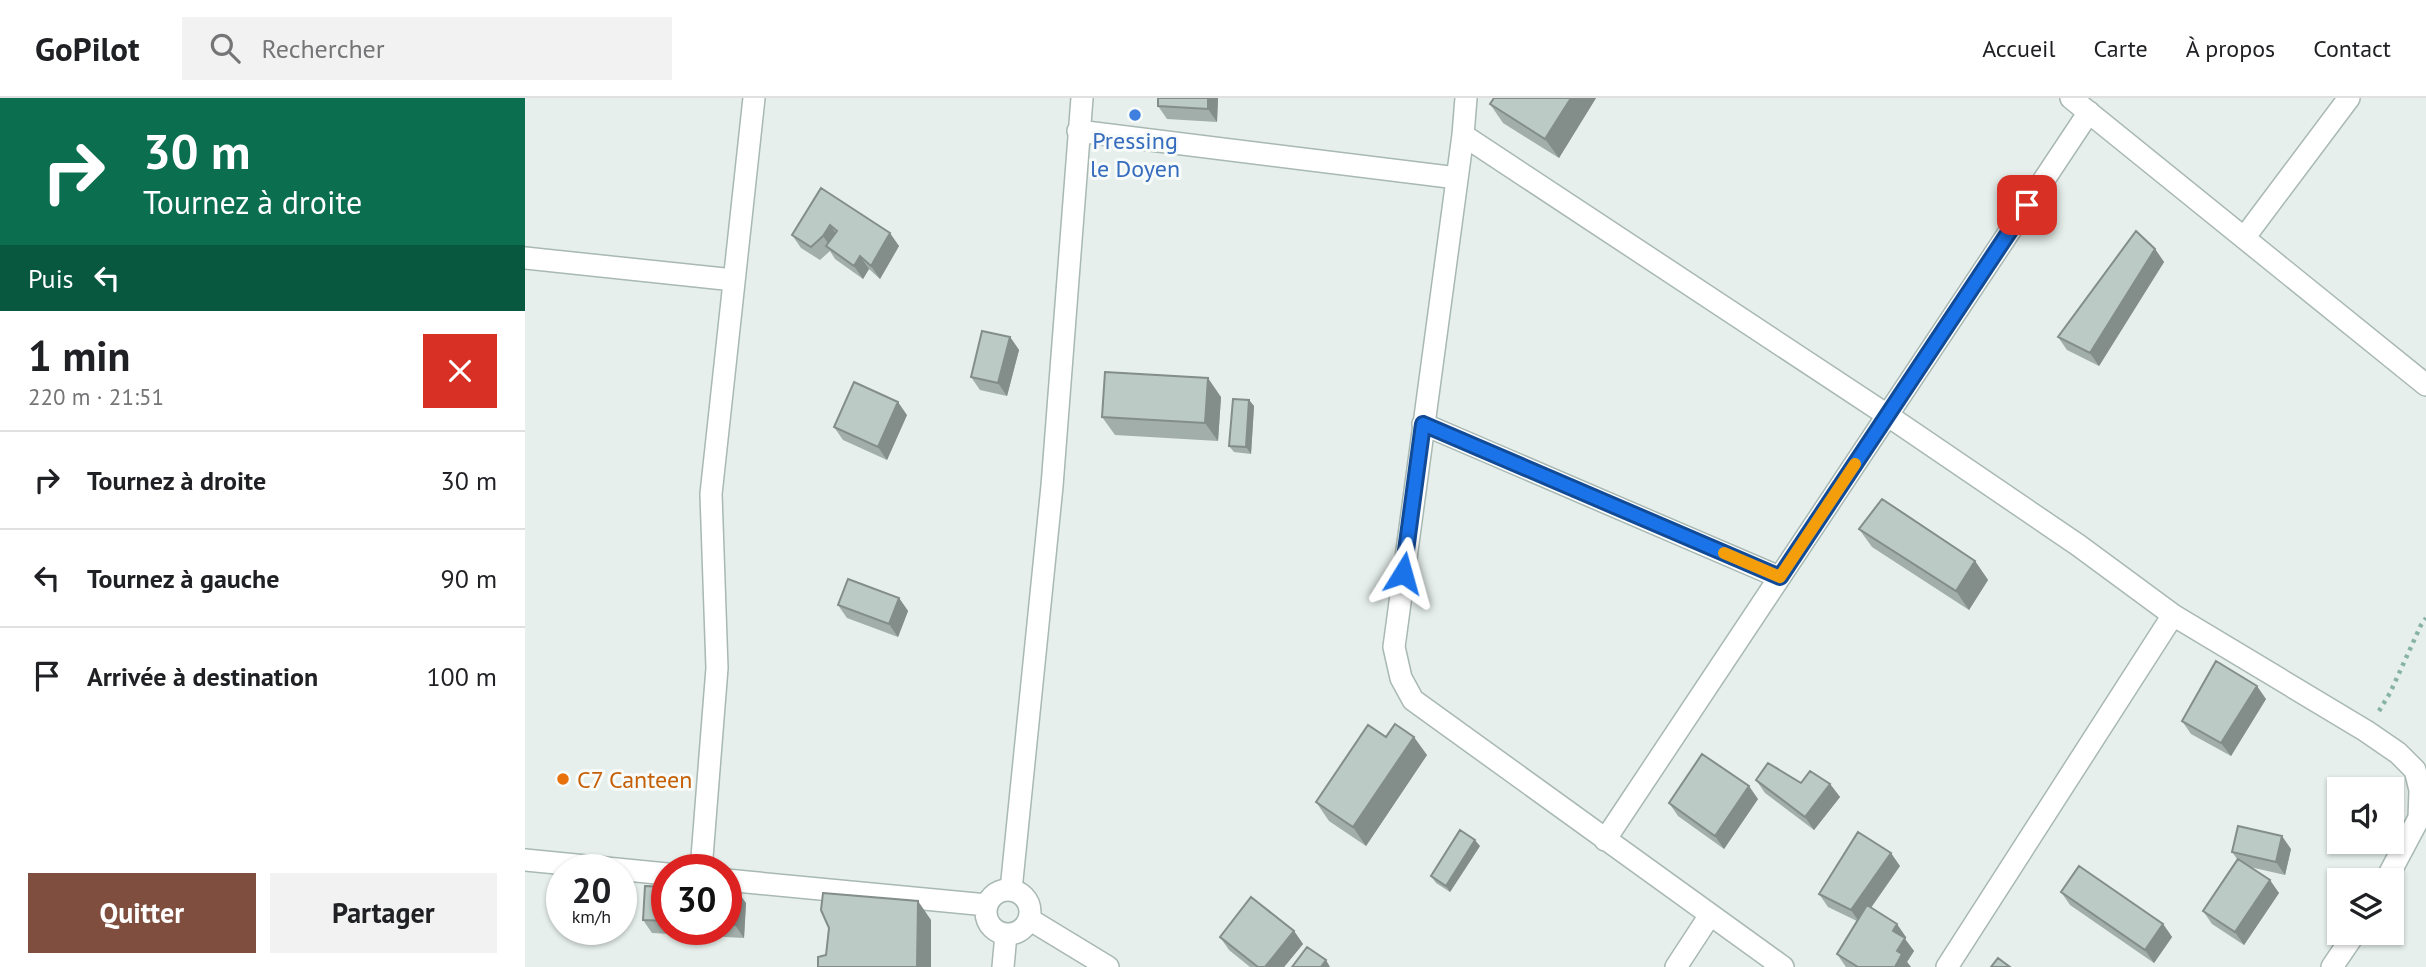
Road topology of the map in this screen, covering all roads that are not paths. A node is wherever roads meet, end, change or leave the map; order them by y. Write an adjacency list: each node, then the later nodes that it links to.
1 (754, 98): 12 (street)
2 (1082, 98): 7 (street)
3 (1466, 98): 8 (street)
4 (2071, 98): 6 (street)
5 (2349, 98): 10 (street)
6 (2089, 112): 10 (street); 14 (street)
7 (1078, 131): 9 (street); 24 (street)
8 (1463, 135): 9 (street); 14 (street)
9 (1457, 178): 15 (street)
10 (2244, 237): 13 (street)
11 (525, 258): 12 (street)
12 (734, 279): 19 (street)
13 (2426, 385)
14 (1887, 415): 16 (street); 17 (street)
15 (1423, 424): 16 (street); 18 (street)
16 (1780, 577): 18 (street)
17 (2173, 615): 21 (street); 34 (street)
18 (1605, 840): 26 (street)
19 (702, 854)
20 (525, 860): 22 (street)
21 (2392, 868)
22 (651, 872)
23 (742, 882): 25 (street)
24 (1011, 890): 25 (street); 27 (street)
25 (987, 905): 28 (street)
26 (1710, 915): 32 (street); 33 (street)
27 (1029, 919): 28 (street); 31 (street)
28 (1006, 934): 30 (street)
29 (2347, 945): 35 (street)
30 (1003, 967)
31 (1108, 967)
32 (1676, 967)
33 (1783, 967)
34 (1947, 967)
35 (2332, 967)

